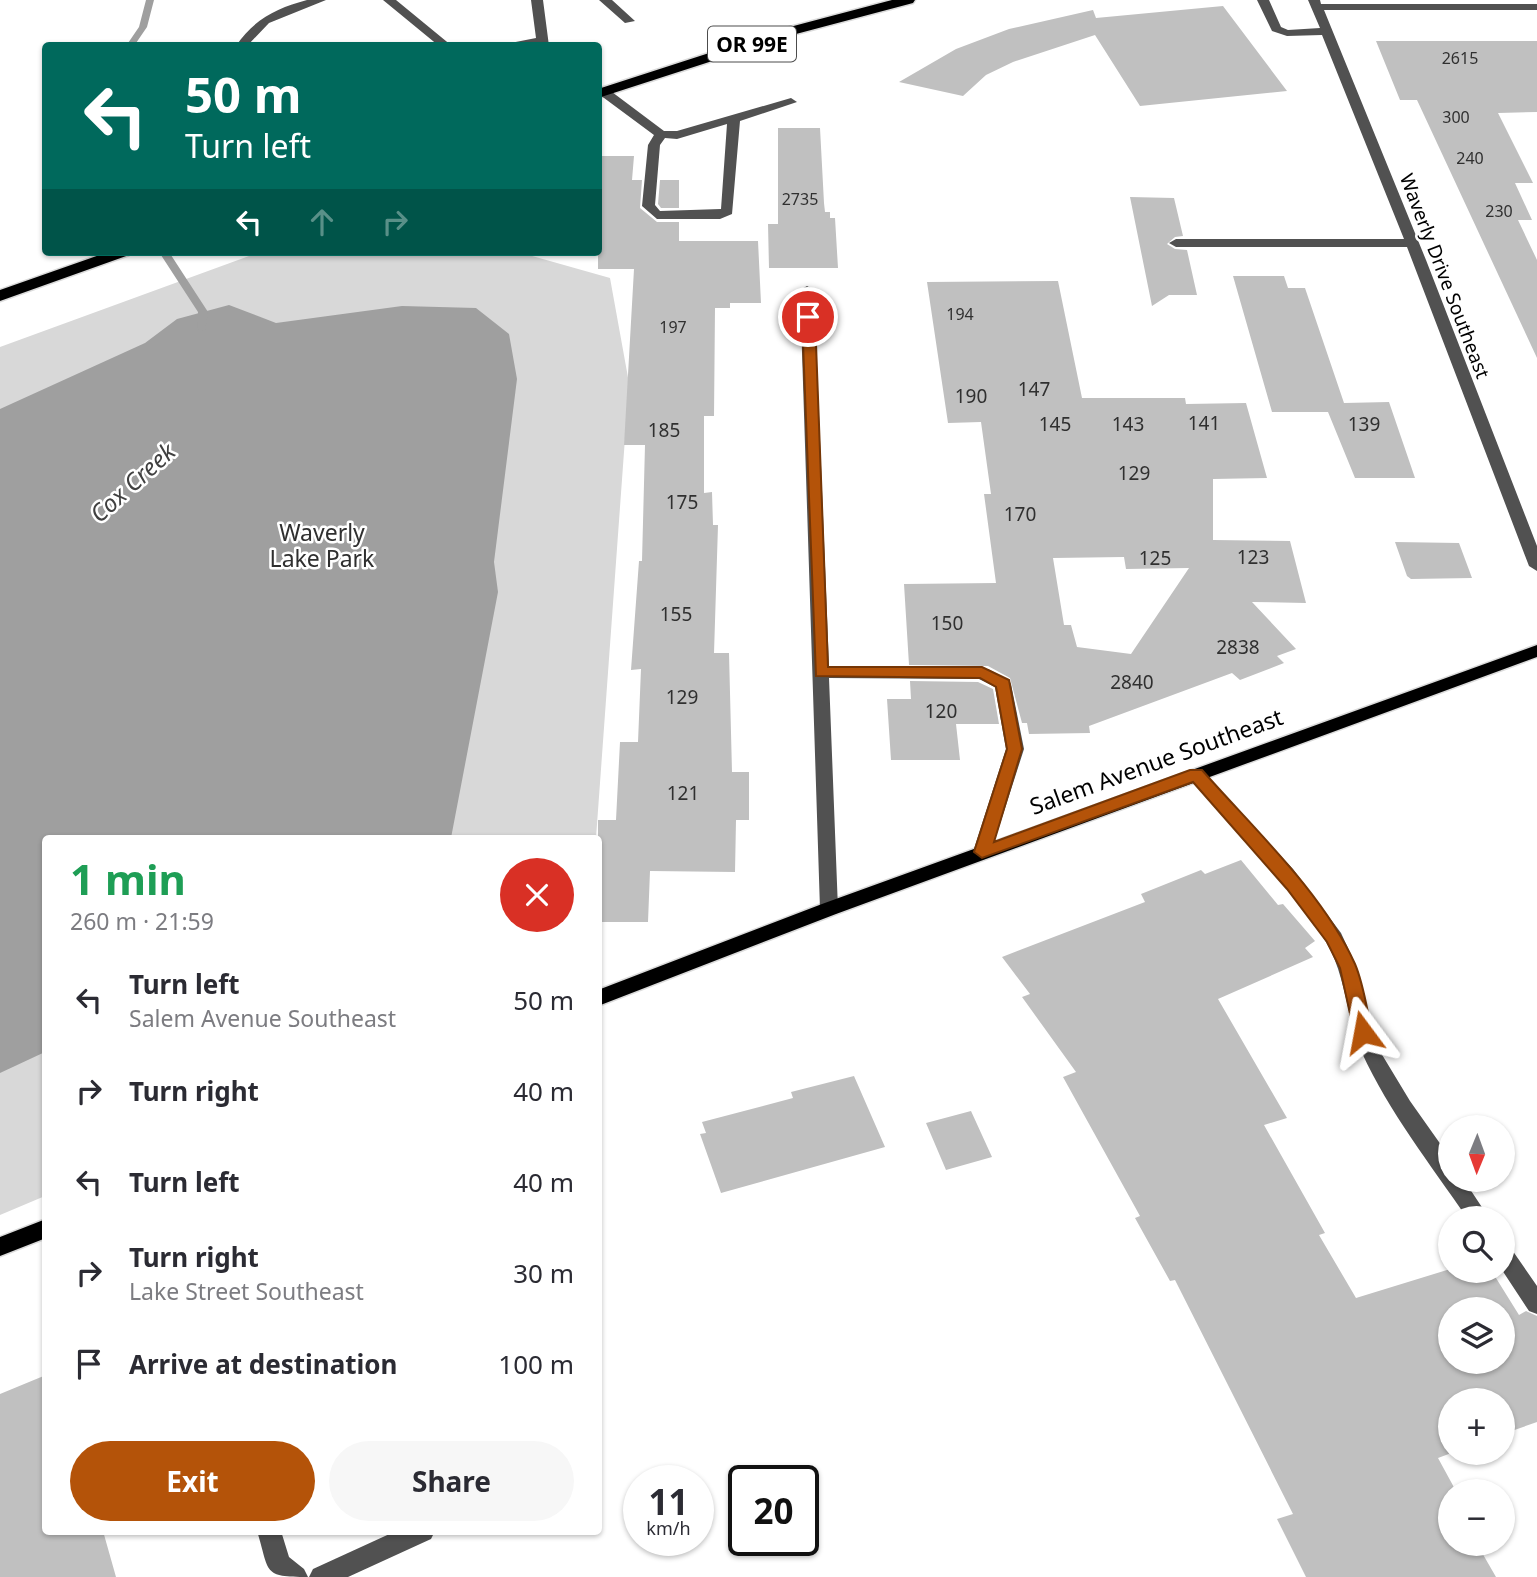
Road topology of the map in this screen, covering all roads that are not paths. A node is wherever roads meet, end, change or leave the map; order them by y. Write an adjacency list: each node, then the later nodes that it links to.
1 (320, 0): 12 (street)
2 (389, 0): 13 (street)
3 (537, 0): 14 (street)
4 (605, 0): 10 (street)
5 (908, 0): 15 (highway, OR 99E)
6 (1263, 0): 11 (street)
7 (1316, 3): 8 (street); 11 (street, Waverly Drive Southeast)
8 (1433, 3): 9 (street)
9 (1537, 7)
10 (629, 21)
11 (1327, 31): 21 (street, Waverly Drive Southeast)
12 (244, 42)
13 (442, 42)
14 (543, 42)
15 (602, 93)
16 (602, 94): 19 (street)
17 (791, 102): 18 (street)
18 (734, 118): 19 (street); 19 (street)
19 (661, 134)
20 (1176, 243): 21 (street)
21 (1412, 243): 25 (street, Waverly Drive Southeast)
22 (112, 256): 24 (highway)
23 (807, 290): 27 (street)
24 (0, 296)
25 (1537, 566)
26 (1537, 650): 28 (main road, Salem Avenue Southeast)
27 (821, 672): 29 (street); 30 (street)
28 (1196, 775): 29 (main road, Salem Avenue Southeast); 32 (street)
29 (982, 852): 30 (main road, Salem Avenue Southeast)
30 (829, 909): 31 (main road, Salem Avenue Southeast)
31 (602, 996)
32 (1438, 1157)
33 (42, 1230): 34 (main road)
34 (0, 1247)
35 (1515, 1272): 36 (street)
36 (1537, 1304)
37 (270, 1535): 39 (street)
38 (414, 1535): 40 (street)
39 (296, 1577)
40 (321, 1577)

